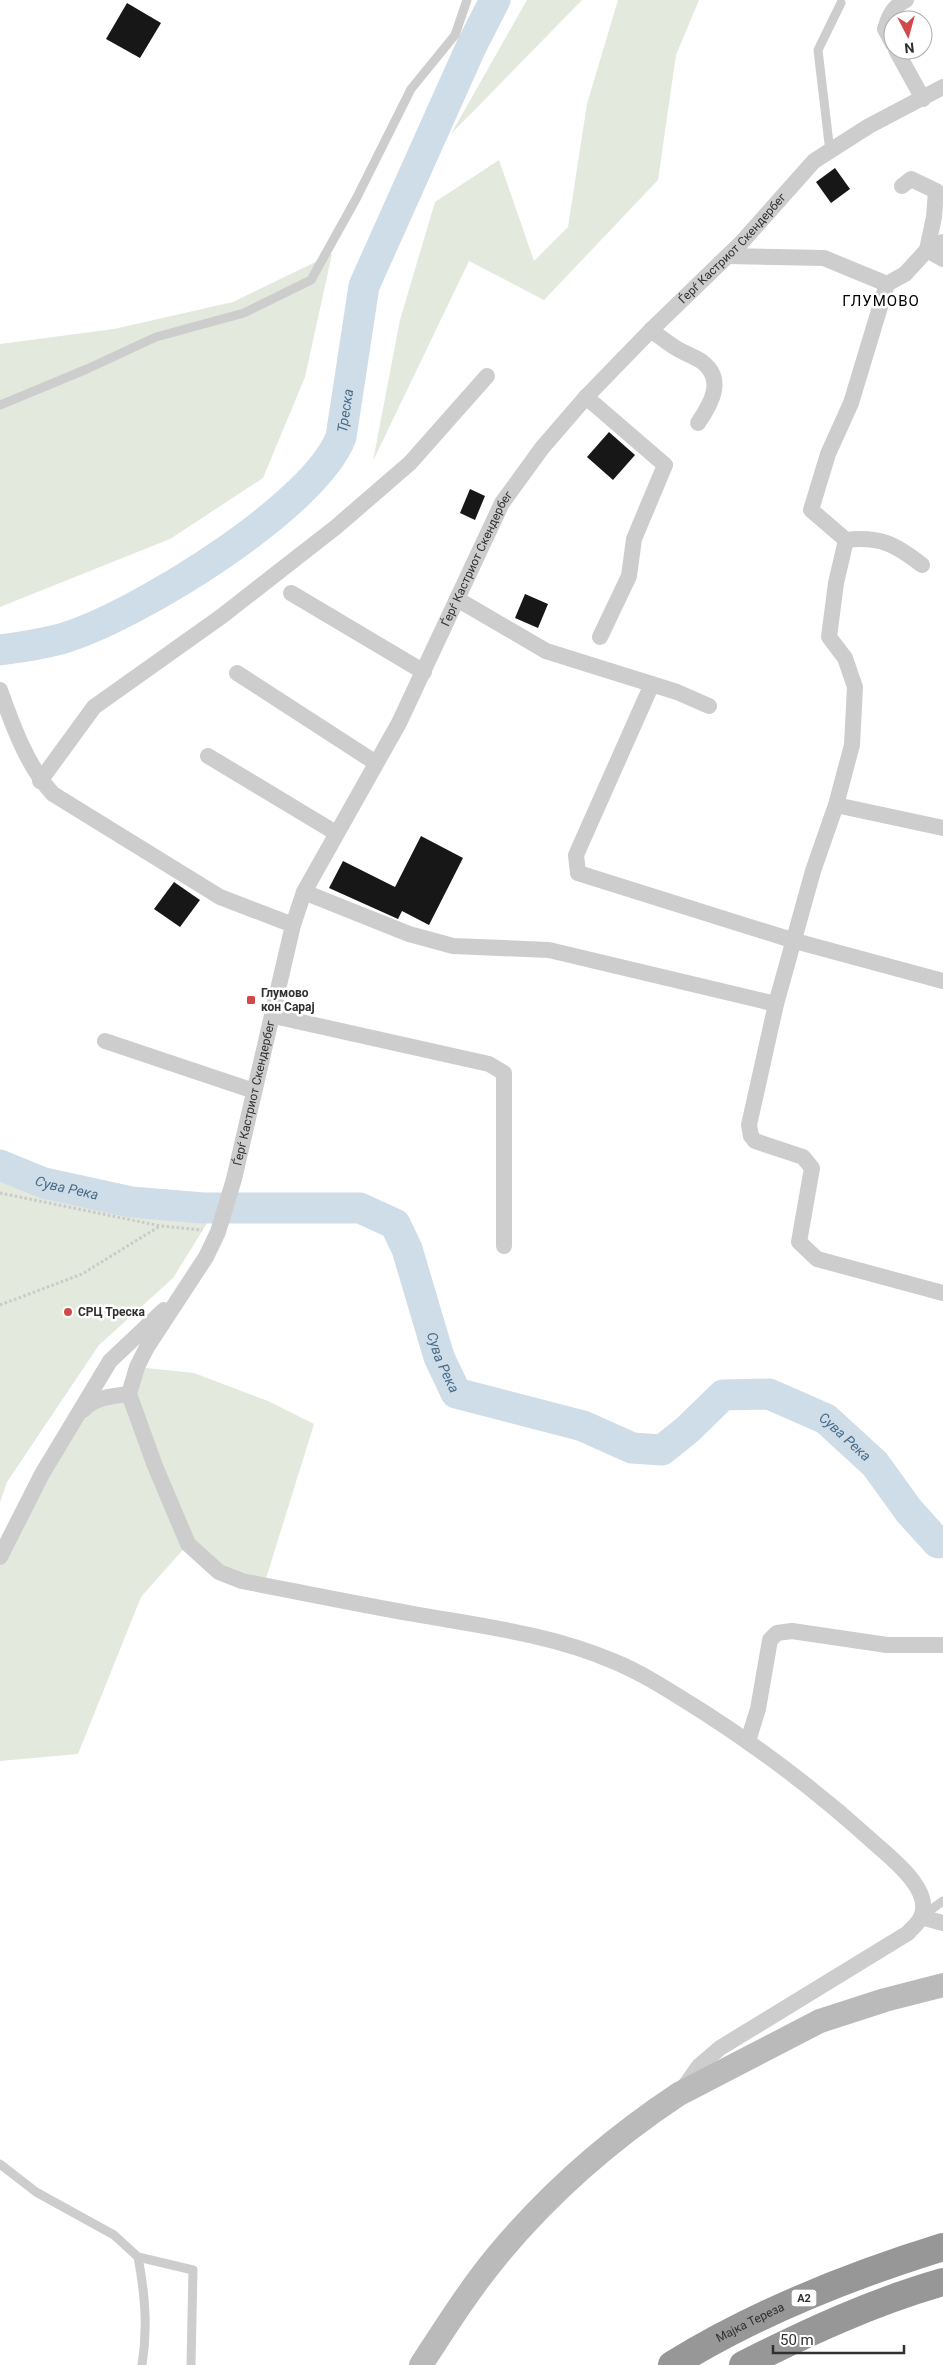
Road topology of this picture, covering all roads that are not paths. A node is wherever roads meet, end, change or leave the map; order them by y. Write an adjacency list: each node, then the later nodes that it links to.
1 (467, 0): 18 (lane)
2 (906, 0): 4 (street)
3 (841, 3): 8 (lane)
4 (893, 10)
5 (902, 60): 7 (street)
6 (943, 87): 7 (street, Ѓерѓ Кастриот Скендербег)
7 (923, 99): 8 (street, Ѓерѓ Кастриот Скендербег)
8 (830, 152): 12 (street, Ѓерѓ Кастриот Скендербег)
9 (902, 186): 11 (street)
10 (943, 242): 11 (street)
11 (927, 250): 13 (street); 14 (street)
12 (728, 256): 14 (street); 15 (street, Ѓерѓ Кастриот Скендербег)
13 (943, 259)
14 (887, 284): 20 (street)
15 (651, 330): 17 (street, Ѓерѓ Кастриот Скендербег); 19 (street)
16 (487, 376): 32 (street)
17 (586, 397): 23 (street, Ѓерѓ Кастриот Скендербег); 24 (street)
18 (0, 405)
19 (698, 423)
20 (846, 540): 21 (street); 33 (street)
21 (922, 565)
22 (291, 593): 25 (street)
23 (456, 599): 25 (street, Ѓерѓ Кастриот Скендербег); 27 (street)
24 (600, 637)
25 (424, 672): 31 (street, Ѓерѓ Кастриот Скендербег)
26 (237, 673): 31 (street)
27 (652, 684): 29 (street); 38 (street)
28 (0, 690): 32 (street)
29 (709, 706)
30 (208, 756): 35 (street)
31 (376, 763): 35 (street, Ѓерѓ Кастриот Скендербег)
32 (40, 781): 37 (street)
33 (836, 805): 34 (street); 38 (street)
34 (943, 828)
35 (336, 834): 36 (street, Ѓерѓ Кастриот Скендербег)
36 (304, 892): 37 (street, Ѓерѓ Кастриот Скендербег); 40 (street)
37 (293, 925): 41 (street, Ѓерѓ Кастриот Скендербег)
38 (795, 941): 39 (street); 40 (street)
39 (943, 981)
40 (776, 1004): 46 (street)
41 (274, 1016): 43 (street, Ѓерѓ Кастриот Скендербег); 44 (street)
42 (105, 1041): 43 (street)
43 (254, 1091): 45 (street, Ѓерѓ Кастриот Скендербег)
44 (504, 1246)
45 (183, 1291): 47 (street); 48 (street)
46 (943, 1293)
47 (129, 1394): 48 (street); 51 (street)
48 (77, 1416): 49 (street)
49 (0, 1557)
50 (943, 1645): 51 (street)
51 (748, 1741): 53 (street)
52 (943, 1901): 53 (lane)
53 (921, 1917): 54 (street); 56 (street)
54 (943, 1923)
55 (943, 1985): 56 (main road)
56 (679, 2094): 63 (main road)
57 (0, 2164): 59 (lane)
58 (943, 2247): 64 (highway, Мајка Тереза / A2)
59 (138, 2257): 61 (lane); 62 (lane)
60 (943, 2282): 65 (highway)
61 (142, 2365)
62 (191, 2365)
63 (421, 2365)
64 (672, 2365)
65 (743, 2365)

